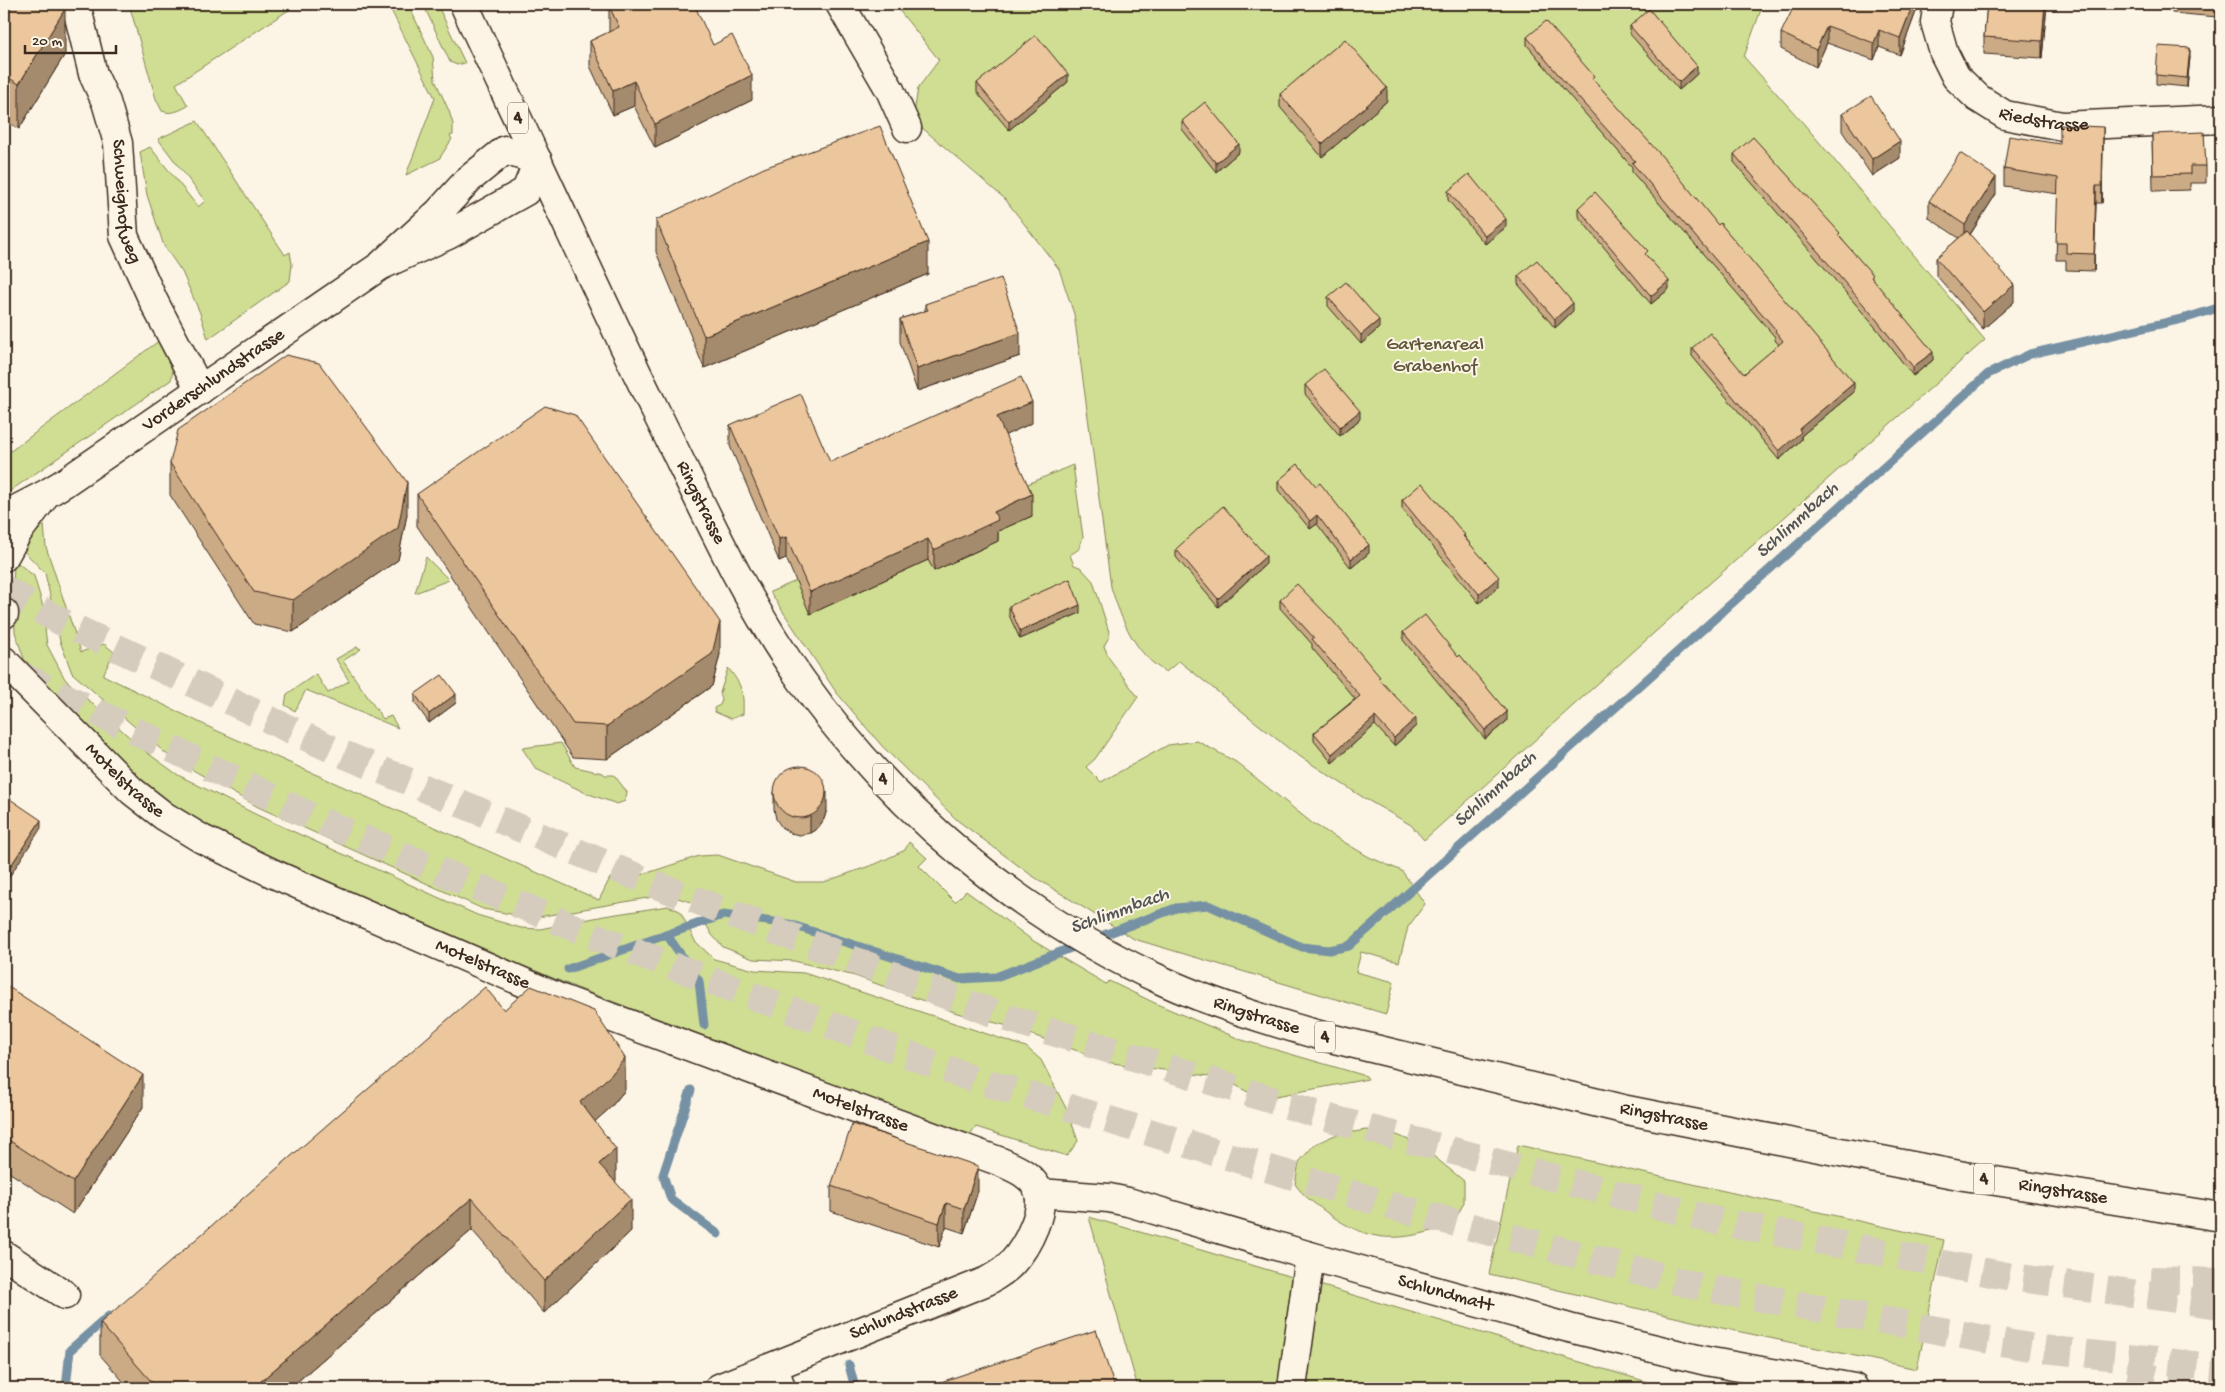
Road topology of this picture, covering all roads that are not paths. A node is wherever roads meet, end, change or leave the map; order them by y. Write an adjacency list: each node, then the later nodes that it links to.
1 (76, 4): 9 (street, Schweighofweg)
2 (840, 4): 6 (street)
3 (1938, 4): 5 (street, Riedstrasse)
4 (468, 5): 7 (street, Ringstrasse / 4)
5 (2221, 119)
6 (907, 128)
7 (538, 160): 8 (street, Vorderschlundstrasse); 8 (street, Vorderschlundstrasse); 15 (street, Ringstrasse / 4)
8 (380, 266): 9 (street, Vorderschlundstrasse)
9 (200, 390): 10 (street, Vorderschlundstrasse)
10 (46, 494): 11 (street, Vorderschlundstrasse); 12 (street, Vorderschlundstrasse)
11 (4, 516)
12 (4, 557)
13 (4, 661): 14 (street, Motelstrasse)
14 (1039, 1193): 17 (street, Schlundmatt); 19 (street, Schlundstrasse)
15 (2221, 1217)
16 (4, 1255): 18 (street)
17 (1310, 1256): 21 (street); 22 (street, Schlundmatt)
18 (65, 1294)
19 (778, 1377): 20 (street, Schlundstrasse)
20 (719, 1388)
21 (1292, 1388)
22 (1854, 1388)

